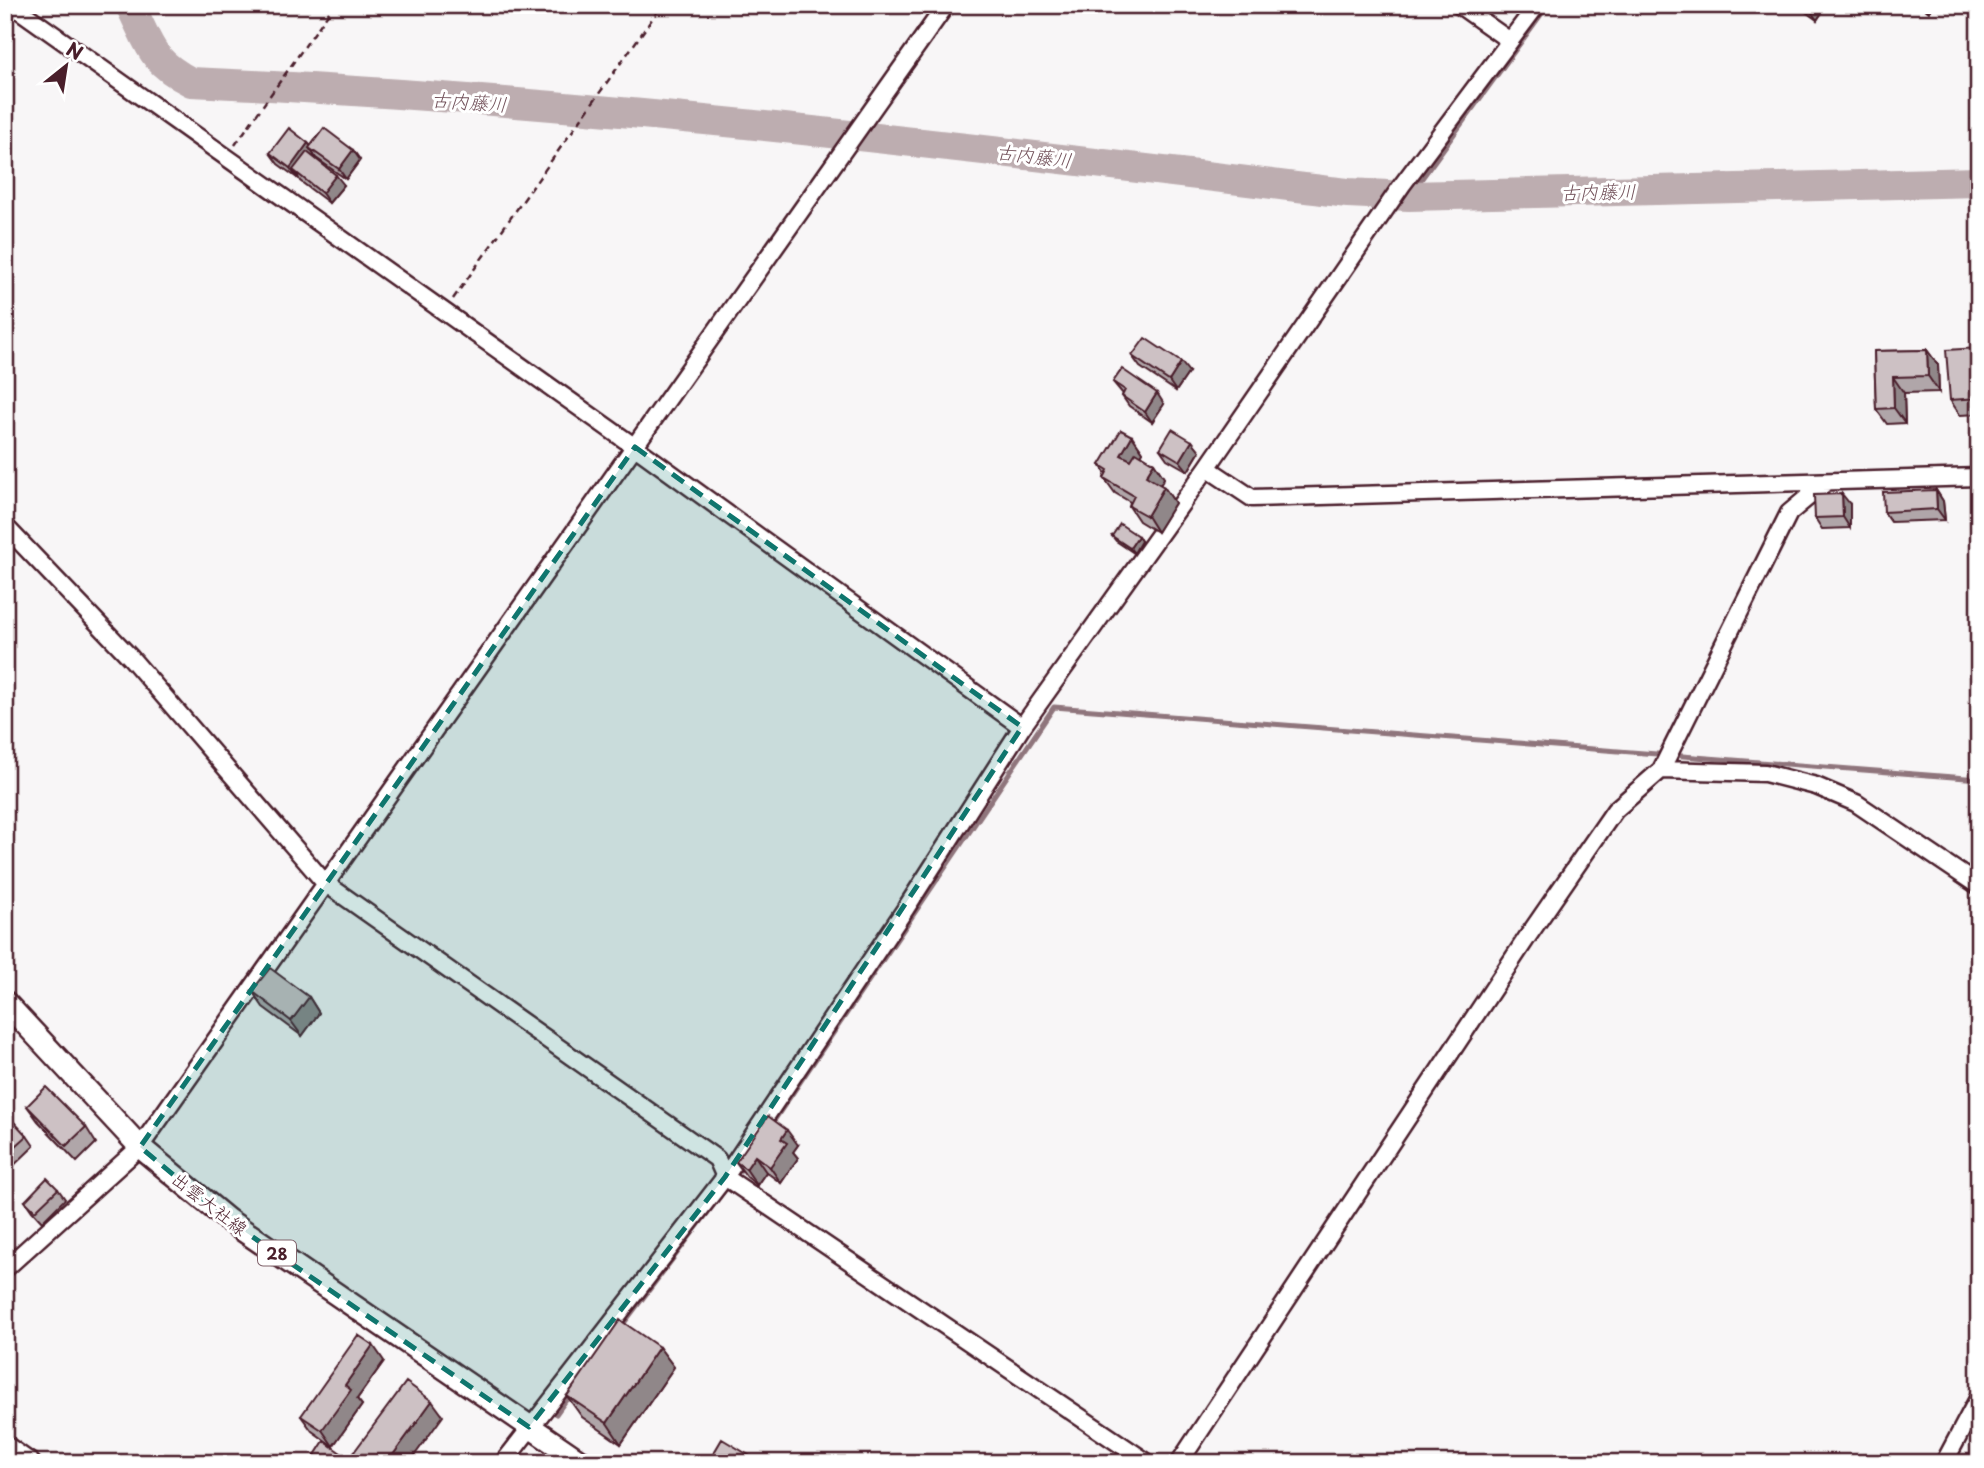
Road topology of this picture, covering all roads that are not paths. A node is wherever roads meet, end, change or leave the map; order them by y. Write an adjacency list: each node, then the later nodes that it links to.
1 (12, 5): 6 (street)
2 (946, 5): 6 (street)
3 (1459, 5): 5 (street)
4 (1537, 5): 5 (street)
5 (1510, 41): 7 (street)
6 (635, 447): 11 (street); 13 (street)
7 (1207, 468): 9 (street); 11 (street)
8 (1979, 477): 9 (street)
9 (1826, 482): 12 (street)
10 (5, 526): 13 (street)
11 (1022, 727): 17 (street)
12 (1661, 770): 14 (street); 26 (street)
13 (325, 883): 16 (street); 17 (street)
14 (1979, 886)
15 (5, 1002): 16 (main road, 出雲大社線 / 28)
16 (140, 1147): 18 (street); 20 (main road, 出雲大社線 / 28)
17 (725, 1177): 20 (street); 25 (street)
18 (5, 1269)
19 (1979, 1397): 27 (street)
20 (529, 1427): 23 (street); 24 (main road, 出雲大社線 / 28)
21 (5, 1444): 22 (street)
22 (32, 1463)
23 (503, 1463)
24 (583, 1463)
25 (1148, 1463)
26 (1179, 1463)
27 (1944, 1463)

